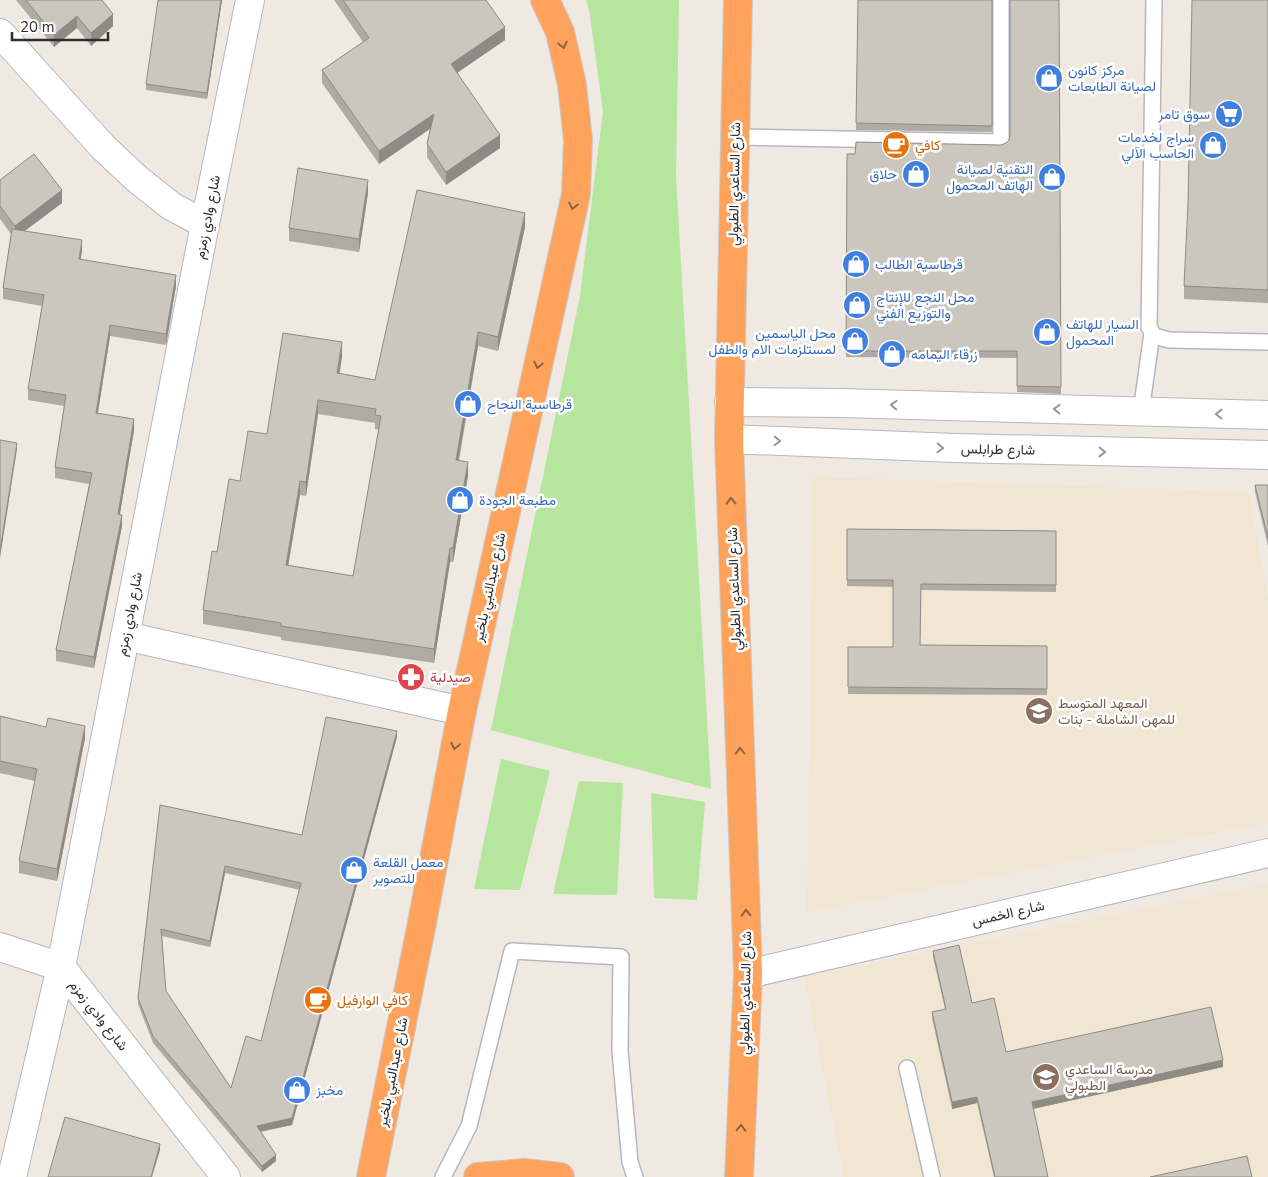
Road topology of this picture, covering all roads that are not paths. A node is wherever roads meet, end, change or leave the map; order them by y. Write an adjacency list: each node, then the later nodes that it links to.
1 (250, 0): 8 (main road, شارع وادي زمزم)
2 (545, 0): 17 (highway, شارع عبدالنبي بلخير, one-way to 17)
3 (738, 0): 7 (highway, شارع الساعدي الطبولي)
4 (1000, 0): 7 (lane)
5 (1154, 0): 9 (lane)
6 (0, 33): 8 (main road)
7 (735, 137): 11 (highway, شارع الساعدي الطبولي)
8 (205, 224): 16 (main road, شارع وادي زمزم)
9 (1152, 333): 10 (lane); 12 (lane)
10 (1268, 342)
11 (730, 402): 12 (main road, one-way to 11); 14 (highway, شارع الساعدي الطبولي)
12 (1141, 412): 13 (main road, one-way to 12)
13 (1268, 415)
14 (729, 439): 15 (main road, شارع طرابلس, one-way to 15); 21 (highway, شارع الساعدي الطبولي, one-way to 14)
15 (1268, 455)
16 (125, 636): 17 (main road); 20 (main road, شارع وادي زمزم)
17 (462, 711): 25 (highway, شارع عبدالنبي بلخير, one-way to 25)
18 (1268, 853): 21 (main road, شارع الخمس)
19 (0, 947): 20 (main road)
20 (61, 967): 23 (main road); 24 (main road, شارع وادي زمزم)
21 (748, 974): 30 (highway, شارع الساعدي الطبولي, one-way to 21)
22 (907, 1068): 31 (lane)
23 (12, 1177)
24 (226, 1177)
25 (371, 1177)
26 (444, 1177): 29 (lane)
27 (478, 1177): 28 (highway)
28 (560, 1177)
29 (635, 1177)
30 (740, 1177)
31 (932, 1177)

